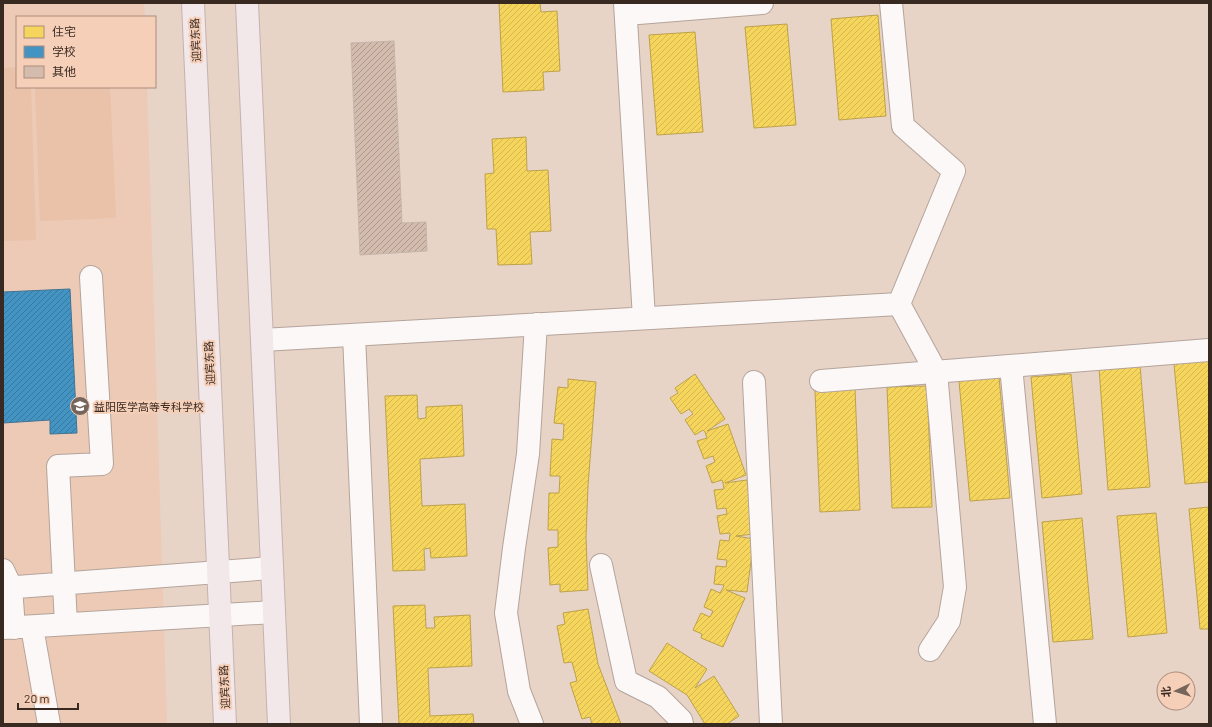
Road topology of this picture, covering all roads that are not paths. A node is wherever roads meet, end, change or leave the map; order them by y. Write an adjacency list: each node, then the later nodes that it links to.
1 (193, 3): 19 (highway, 迎宾东路)
2 (247, 3): 11 (highway)
3 (762, 3): 5 (street)
4 (890, 3): 7 (street)
5 (626, 8): 8 (street)
6 (92, 278): 21 (street)
7 (899, 304): 8 (street); 14 (street)
8 (644, 318): 9 (street)
9 (536, 324): 10 (street); 31 (street)
10 (354, 335): 11 (street); 30 (street)
11 (262, 340): 18 (highway)
12 (1209, 350): 13 (street)
13 (1012, 366): 14 (street); 34 (street)
14 (936, 372): 15 (street); 26 (street)
15 (821, 381)
16 (754, 382): 33 (street)
17 (601, 565): 32 (street)
18 (272, 568): 19 (street); 22 (highway)
19 (219, 571): 21 (street); 23 (highway, 迎宾东路)
20 (6, 582): 21 (street); 25 (street)
21 (64, 583): 24 (street)
22 (274, 612): 23 (street); 29 (highway)
23 (220, 614): 24 (street); 28 (highway, 迎宾东路)
24 (66, 624): 25 (street)
25 (16, 628): 27 (street)
26 (930, 650)
27 (49, 724)
28 (225, 724)
29 (279, 724)
30 (370, 724)
31 (532, 724)
32 (682, 724)
33 (771, 724)
34 (1045, 724)

